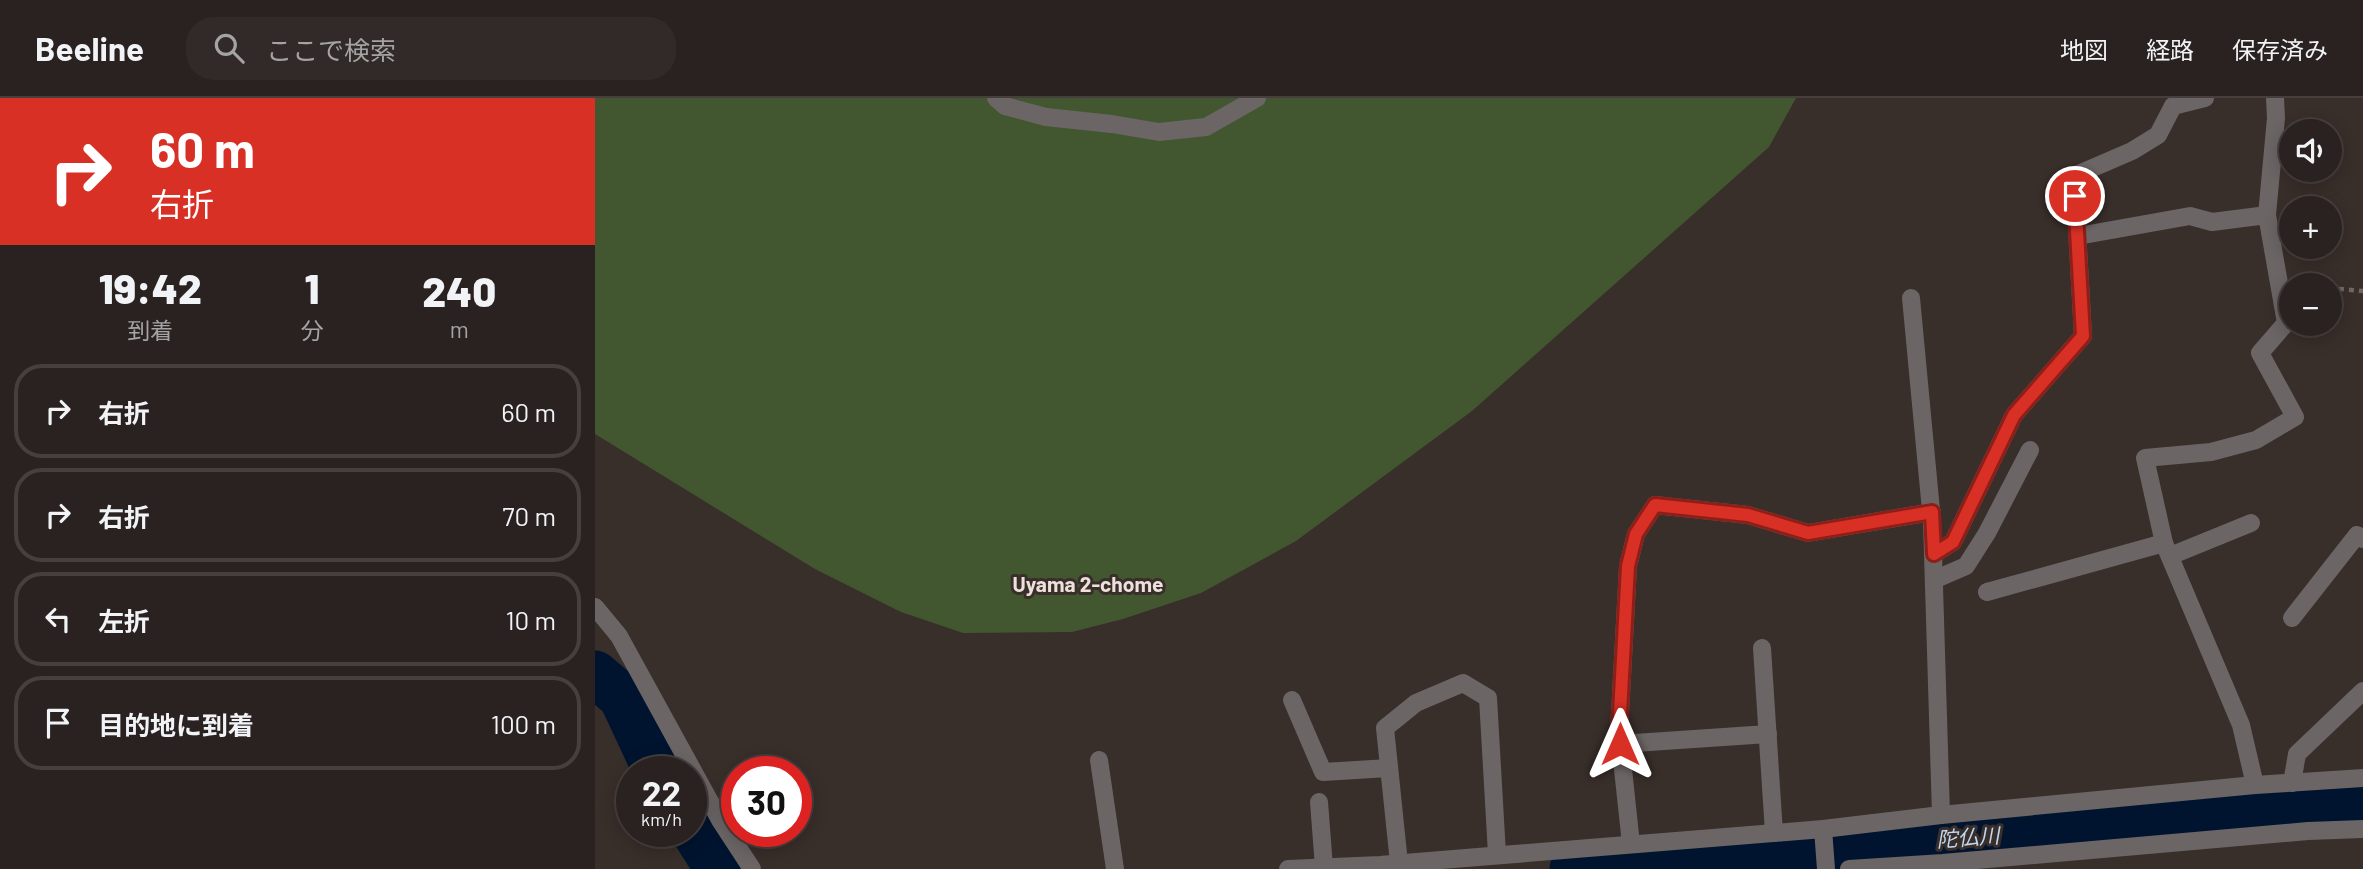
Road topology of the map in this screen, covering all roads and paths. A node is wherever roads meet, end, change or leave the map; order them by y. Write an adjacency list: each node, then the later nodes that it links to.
1 (996, 98): 2 (street)
2 (1257, 98)
3 (2205, 98): 6 (street)
4 (2276, 98): 5 (street)
5 (2267, 215): 6 (street); 14 (street)
6 (2078, 236): 15 (street)
7 (2342, 289): 8 (path)
8 (2363, 291)
9 (1911, 298): 11 (street)
10 (2030, 450): 16 (street)
11 (1932, 512): 15 (street); 24 (street)
12 (2251, 523): 14 (street)
13 (2363, 539): 19 (street)
14 (2167, 550): 17 (street); 29 (street)
15 (1934, 554): 16 (street)
16 (1936, 579): 31 (street)
17 (1987, 592)
18 (595, 607): 40 (street)
19 (2293, 618)
20 (1762, 648): 23 (street)
21 (2363, 691): 28 (street)
22 (1292, 700): 26 (street)
23 (1768, 734): 24 (street); 34 (street)
24 (1620, 744): 35 (street)
25 (1100, 760): 41 (street)
26 (1389, 768): 36 (street); 37 (street)
27 (2363, 778): 28 (street)
28 (2292, 783): 29 (street)
29 (2255, 785): 31 (street)
30 (1319, 802): 39 (street)
31 (1941, 815): 32 (street)
32 (1823, 829): 34 (street); 43 (street)
33 (2363, 829): 38 (street)
34 (1775, 833): 35 (street)
35 (1631, 844): 36 (street)
36 (1497, 854): 37 (street)
37 (1399, 863): 39 (street)
38 (1943, 866): 44 (street)
39 (1324, 867): 42 (street)
40 (752, 869)
41 (1115, 869)
42 (1287, 869)
43 (1826, 869)
44 (1849, 869)

